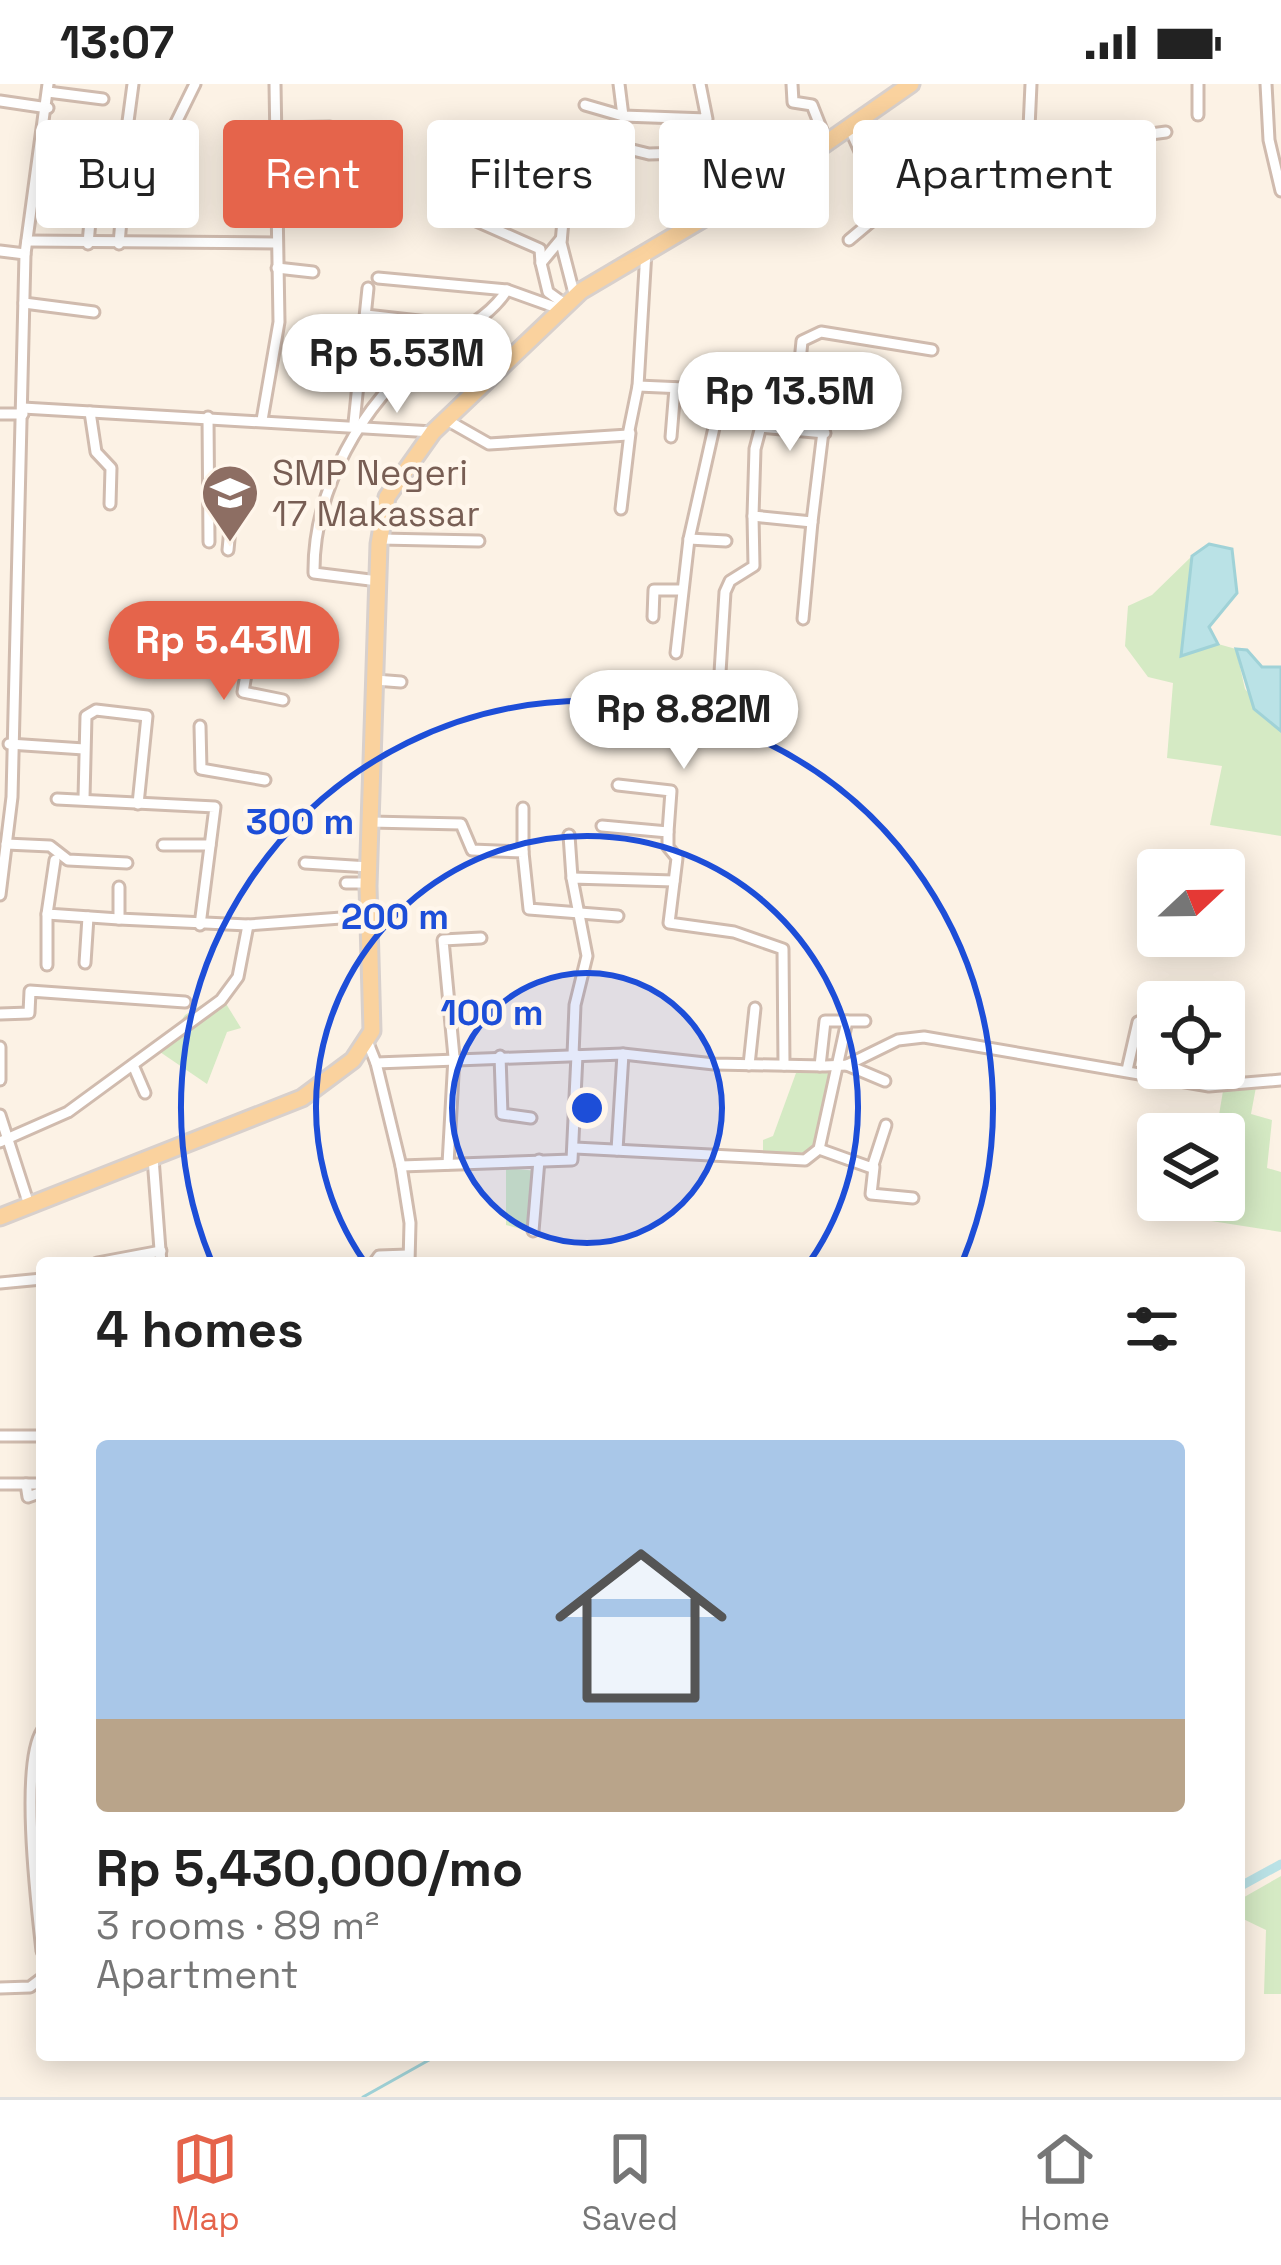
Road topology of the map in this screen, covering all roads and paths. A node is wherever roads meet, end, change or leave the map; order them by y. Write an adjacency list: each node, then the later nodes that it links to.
1 (134, 84): 19 (street)
2 (195, 84): 20 (street)
3 (275, 84): 21 (street)
4 (619, 84): 17 (street)
5 (700, 84): 22 (street)
6 (792, 84): 23 (street)
7 (911, 84): 25 (main road)
8 (1031, 84): 24 (street)
9 (1198, 84): 16 (street)
10 (1266, 84): 28 (street)
11 (48, 88): 12 (street); 15 (street)
12 (104, 99)
13 (0, 101): 15 (street)
14 (585, 105): 17 (street)
15 (48, 108): 18 (street)
16 (1198, 115)
17 (623, 116): 22 (street)
18 (46, 120)
19 (129, 120)
20 (177, 120)
21 (274, 120)
22 (678, 120)
23 (818, 120)
24 (1029, 120)
25 (849, 127): 29 (main road); 39 (street)
26 (1166, 132): 27 (street)
27 (1156, 134)
28 (1275, 139): 30 (street)
29 (829, 142)
30 (1281, 191)
31 (36, 192): 40 (street)
32 (89, 228): 42 (street)
33 (120, 228): 43 (street)
34 (277, 228): 41 (street)
35 (492, 228): 47 (street)
36 (562, 228): 38 (street)
37 (683, 228): 45 (main road)
38 (561, 239): 47 (street); 54 (street)
39 (849, 240)
40 (27, 241): 42 (street); 46 (street)
41 (277, 243): 43 (street); 48 (street)
42 (88, 244): 43 (street)
43 (119, 244)
44 (0, 251): 46 (street)
45 (646, 251): 54 (main road); 60 (street)
46 (25, 254): 53 (street)
47 (541, 262): 54 (street)
48 (277, 268): 49 (street); 69 (street)
49 (313, 272)
50 (378, 278): 52 (street)
51 (368, 288): 56 (street)
52 (507, 290): 54 (street); 70 (street)
53 (24, 303): 55 (street); 65 (street)
54 (567, 304): 71 (main road)
55 (94, 312)
56 (366, 315): 57 (street); 70 (street)
57 (428, 322)
58 (932, 350): 63 (street)
59 (830, 374): 75 (street)
60 (638, 386): 61 (street); 74 (street)
61 (675, 388): 62 (street); 76 (street)
62 (722, 392): 64 (street); 85 (street)
63 (797, 394): 64 (street); 73 (street)
64 (769, 396): 72 (street)
65 (23, 411): 66 (street); 67 (street); 94 (street)
66 (90, 412): 68 (street); 79 (street)
67 (0, 414)
68 (208, 417): 69 (street); 77 (street)
69 (262, 421): 70 (street)
70 (357, 424): 71 (street); 90 (street)
71 (439, 426): 74 (street); 84 (main road)
72 (760, 428): 73 (street); 82 (street)
73 (795, 432): 75 (street)
74 (630, 433): 81 (street)
75 (825, 433): 83 (street)
76 (671, 437)
77 (208, 464): 78 (street); 87 (street)
78 (226, 468)
79 (110, 504)
80 (225, 507): 89 (street)
81 (621, 509)
82 (753, 516): 83 (street); 101 (street)
83 (812, 522): 93 (street)
84 (380, 538): 86 (street); 90 (main road)
85 (689, 539): 88 (street); 91 (street)
86 (479, 541)
87 (209, 542)
88 (726, 542)
89 (228, 550)
90 (378, 581): 98 (main road)
91 (682, 590): 92 (street); 97 (street)
92 (653, 617)
93 (803, 619)
94 (14, 626): 95 (street); 103 (street)
95 (0, 627)
96 (250, 646): 100 (street)
97 (676, 653)
98 (374, 680): 99 (street); 111 (main road)
99 (401, 682)
100 (283, 700)
101 (718, 705)
102 (200, 726): 105 (street)
103 (9, 744): 104 (street); 115 (street)
104 (84, 749): 108 (street); 109 (street)
105 (265, 780)
106 (617, 784): 113 (street)
107 (57, 799): 108 (street)
108 (84, 799): 109 (street)
109 (138, 804): 117 (street)
110 (523, 808): 118 (street)
111 (370, 823): 118 (street); 122 (main road)
112 (602, 826): 113 (street)
113 (668, 832): 124 (street)
114 (569, 835): 123 (street)
115 (6, 844): 120 (street); 127 (street)
116 (163, 845): 117 (street)
117 (210, 845): 134 (street)
118 (523, 852): 128 (street)
119 (55, 860): 129 (street)
120 (127, 863)
121 (305, 863): 122 (street)
122 (368, 875): 125 (street); 130 (main road)
123 (572, 878): 124 (street); 128 (street)
124 (674, 881): 154 (street)
125 (346, 883)
126 (119, 887): 133 (street)
127 (0, 895)
128 (578, 912): 131 (street); 148 (street)
129 (47, 914): 132 (street); 138 (street)
130 (368, 916): 135 (street); 145 (main road)
131 (618, 916)
132 (88, 917): 133 (street); 137 (street)
133 (118, 919): 134 (street)
134 (200, 925): 135 (street)
135 (248, 925): 152 (street)
136 (481, 938): 150 (street)
137 (85, 963)
138 (47, 965)
139 (185, 1002): 141 (street)
140 (755, 1008): 153 (street)
141 (0, 1014)
142 (847, 1021): 143 (street); 155 (street); 156 (street)
143 (865, 1022)
144 (1137, 1026): 157 (street)
145 (368, 1043): 151 (street); 169 (main road)
146 (0, 1047): 159 (street)
147 (622, 1054): 148 (street); 153 (street); 168 (street)
148 (575, 1055): 149 (street); 166 (street)
149 (500, 1056): 150 (street); 163 (street)
150 (454, 1057): 151 (street); 171 (street)
151 (376, 1063): 172 (street)
152 (133, 1065): 161 (street); 165 (street)
153 (749, 1065): 154 (street)
154 (784, 1065): 156 (street)
155 (844, 1065): 156 (street); 157 (street); 160 (street); 167 (street)
156 (820, 1066)
157 (1127, 1070): 158 (street)
158 (1281, 1080)
159 (0, 1081)
160 (885, 1082)
161 (146, 1093)
162 (0, 1115): 165 (street)
163 (531, 1118)
164 (886, 1125): 173 (street)
165 (3, 1141): 175 (street)
166 (575, 1148): 168 (street); 170 (street)
167 (819, 1149): 168 (street); 173 (street)
168 (617, 1150)
169 (152, 1158): 175 (main road); 178 (street)
170 (539, 1160): 171 (street); 177 (street)
171 (448, 1164): 172 (street)
172 (401, 1166): 179 (street)
173 (874, 1167): 174 (street)
174 (913, 1198)
175 (29, 1205): 176 (main road)
176 (0, 1217)
177 (533, 1231)
178 (161, 1257)
179 (408, 1257)
180 (36, 1280): 181 (street)
181 (0, 1283)
182 (0, 1436): 183 (street)
183 (36, 1436)
184 (0, 1484): 185 (street)
185 (36, 1486)
186 (36, 1742): 187 (street)
187 (36, 1857)
188 (36, 1981): 189 (street)
189 (0, 1988)

